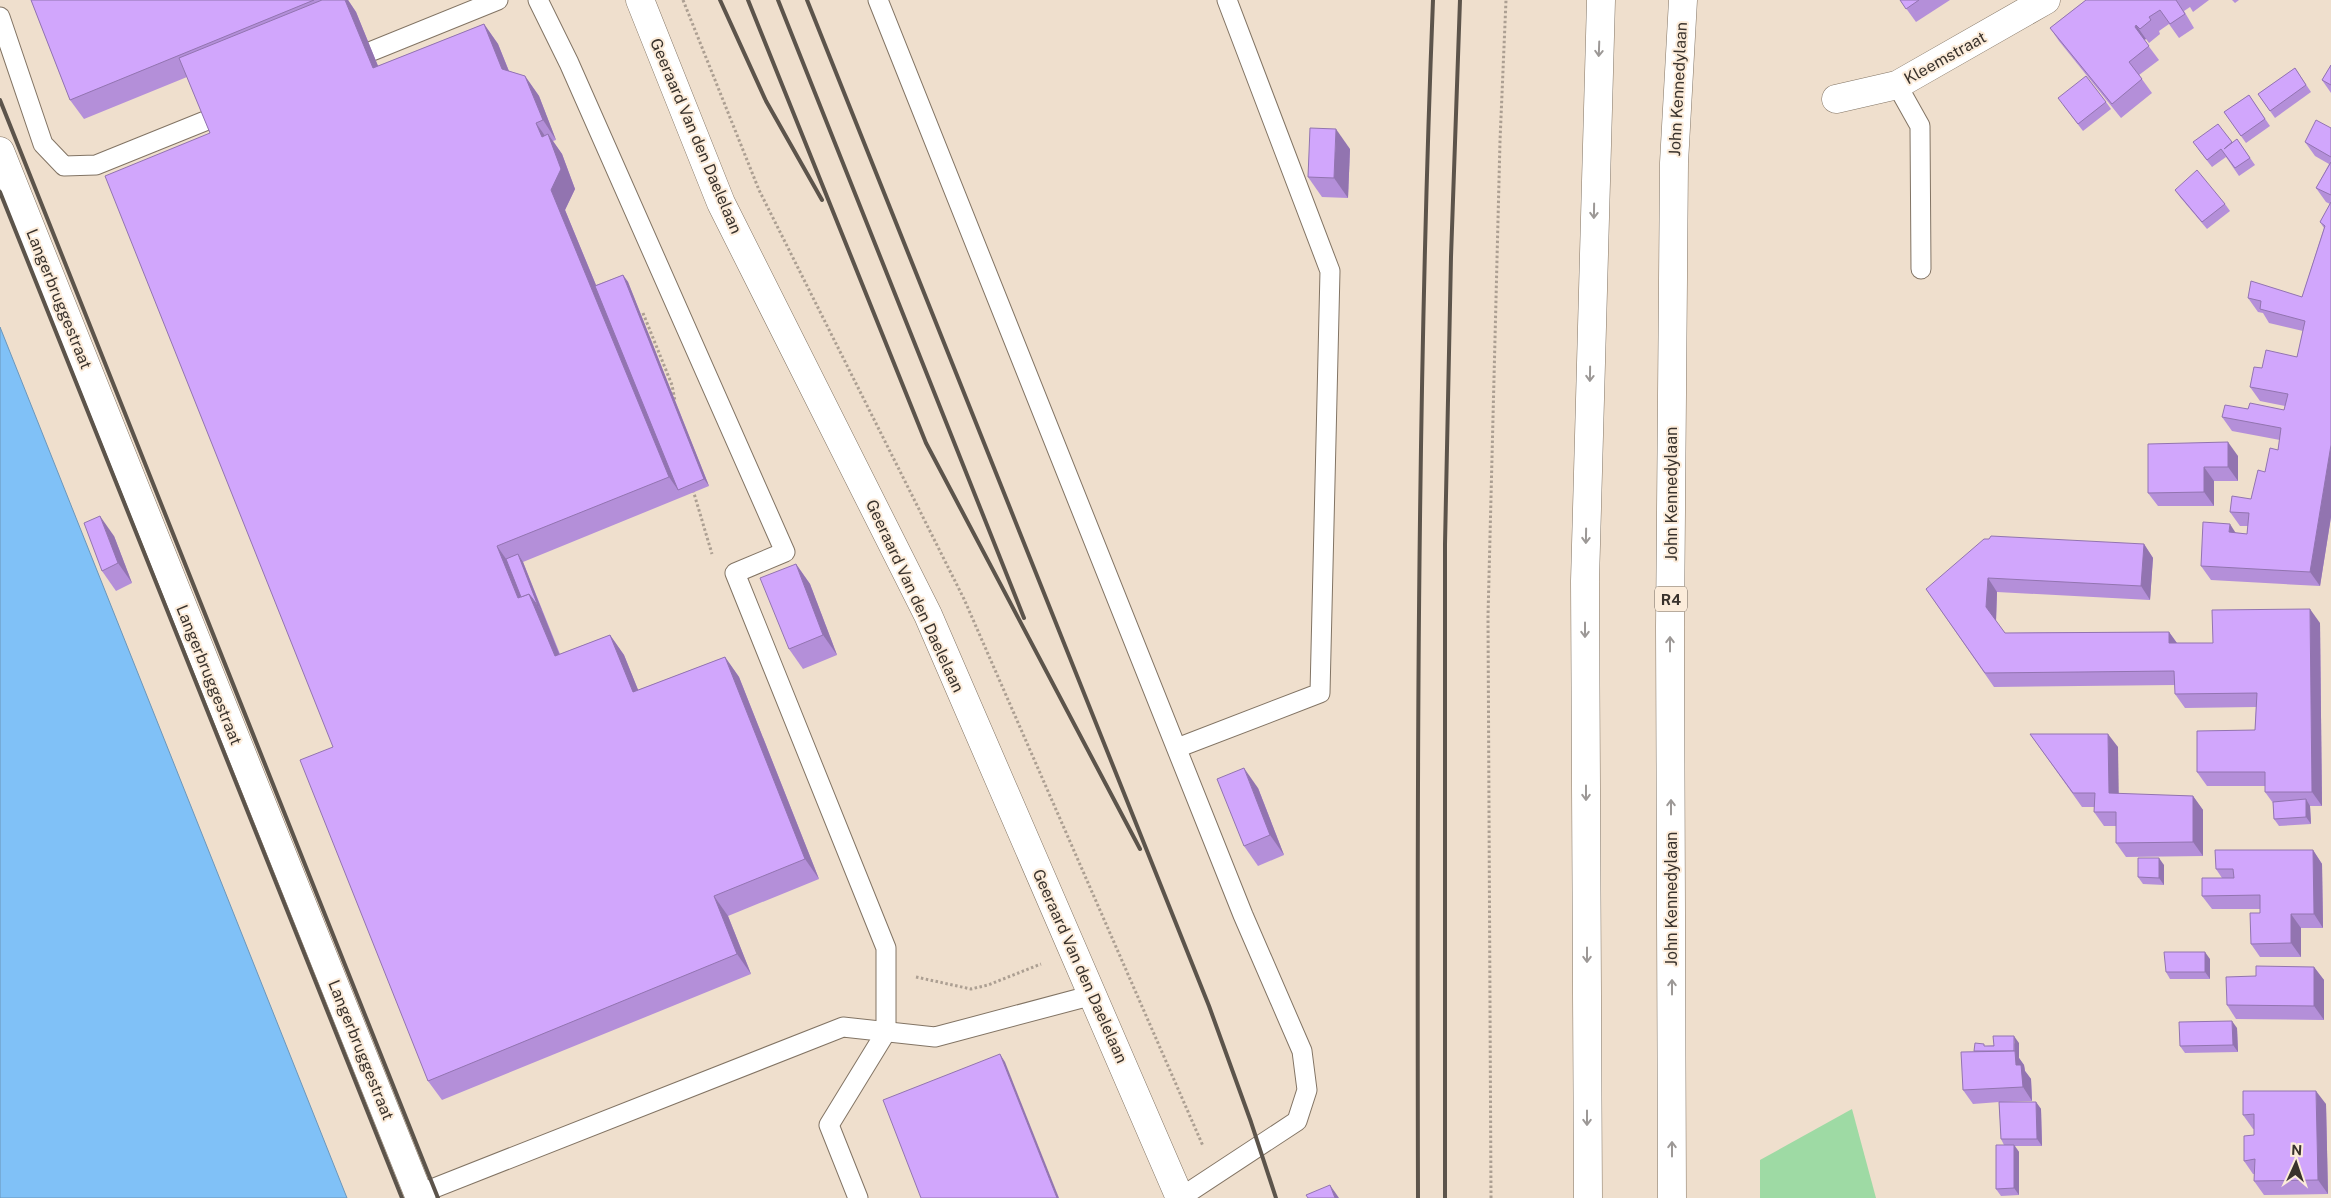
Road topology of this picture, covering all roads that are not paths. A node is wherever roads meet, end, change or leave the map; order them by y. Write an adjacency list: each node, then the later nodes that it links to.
1 (498, 0): 10 (lane)
2 (538, 0): 18 (lane)
3 (640, 0): 17 (main road, Geeraard Van den Daelelaan)
4 (878, 0): 16 (lane)
5 (1227, 0): 16 (lane)
6 (1601, 0): 22 (main road, one-way to 22)
7 (1684, 0): 23 (main road, John Kennedylaan / R4, one-way to 7)
8 (2046, 0): 11 (main road, Kleemstraat)
9 (0, 17): 13 (lane)
10 (372, 50)
11 (1897, 85): 12 (main road, Kleemstraat); 15 (lane)
12 (1836, 99)
13 (210, 119)
14 (0, 151): 19 (main road, Langerbruggestraat)
15 (1921, 268)
16 (1177, 748): 21 (lane)
17 (1093, 995): 18 (lane); 21 (main road, Geeraard Van den Daelelaan)
18 (886, 1032): 19 (lane); 20 (lane)
19 (419, 1196)
20 (858, 1198)
21 (1180, 1198)
22 (1588, 1198)
23 (1672, 1198)

